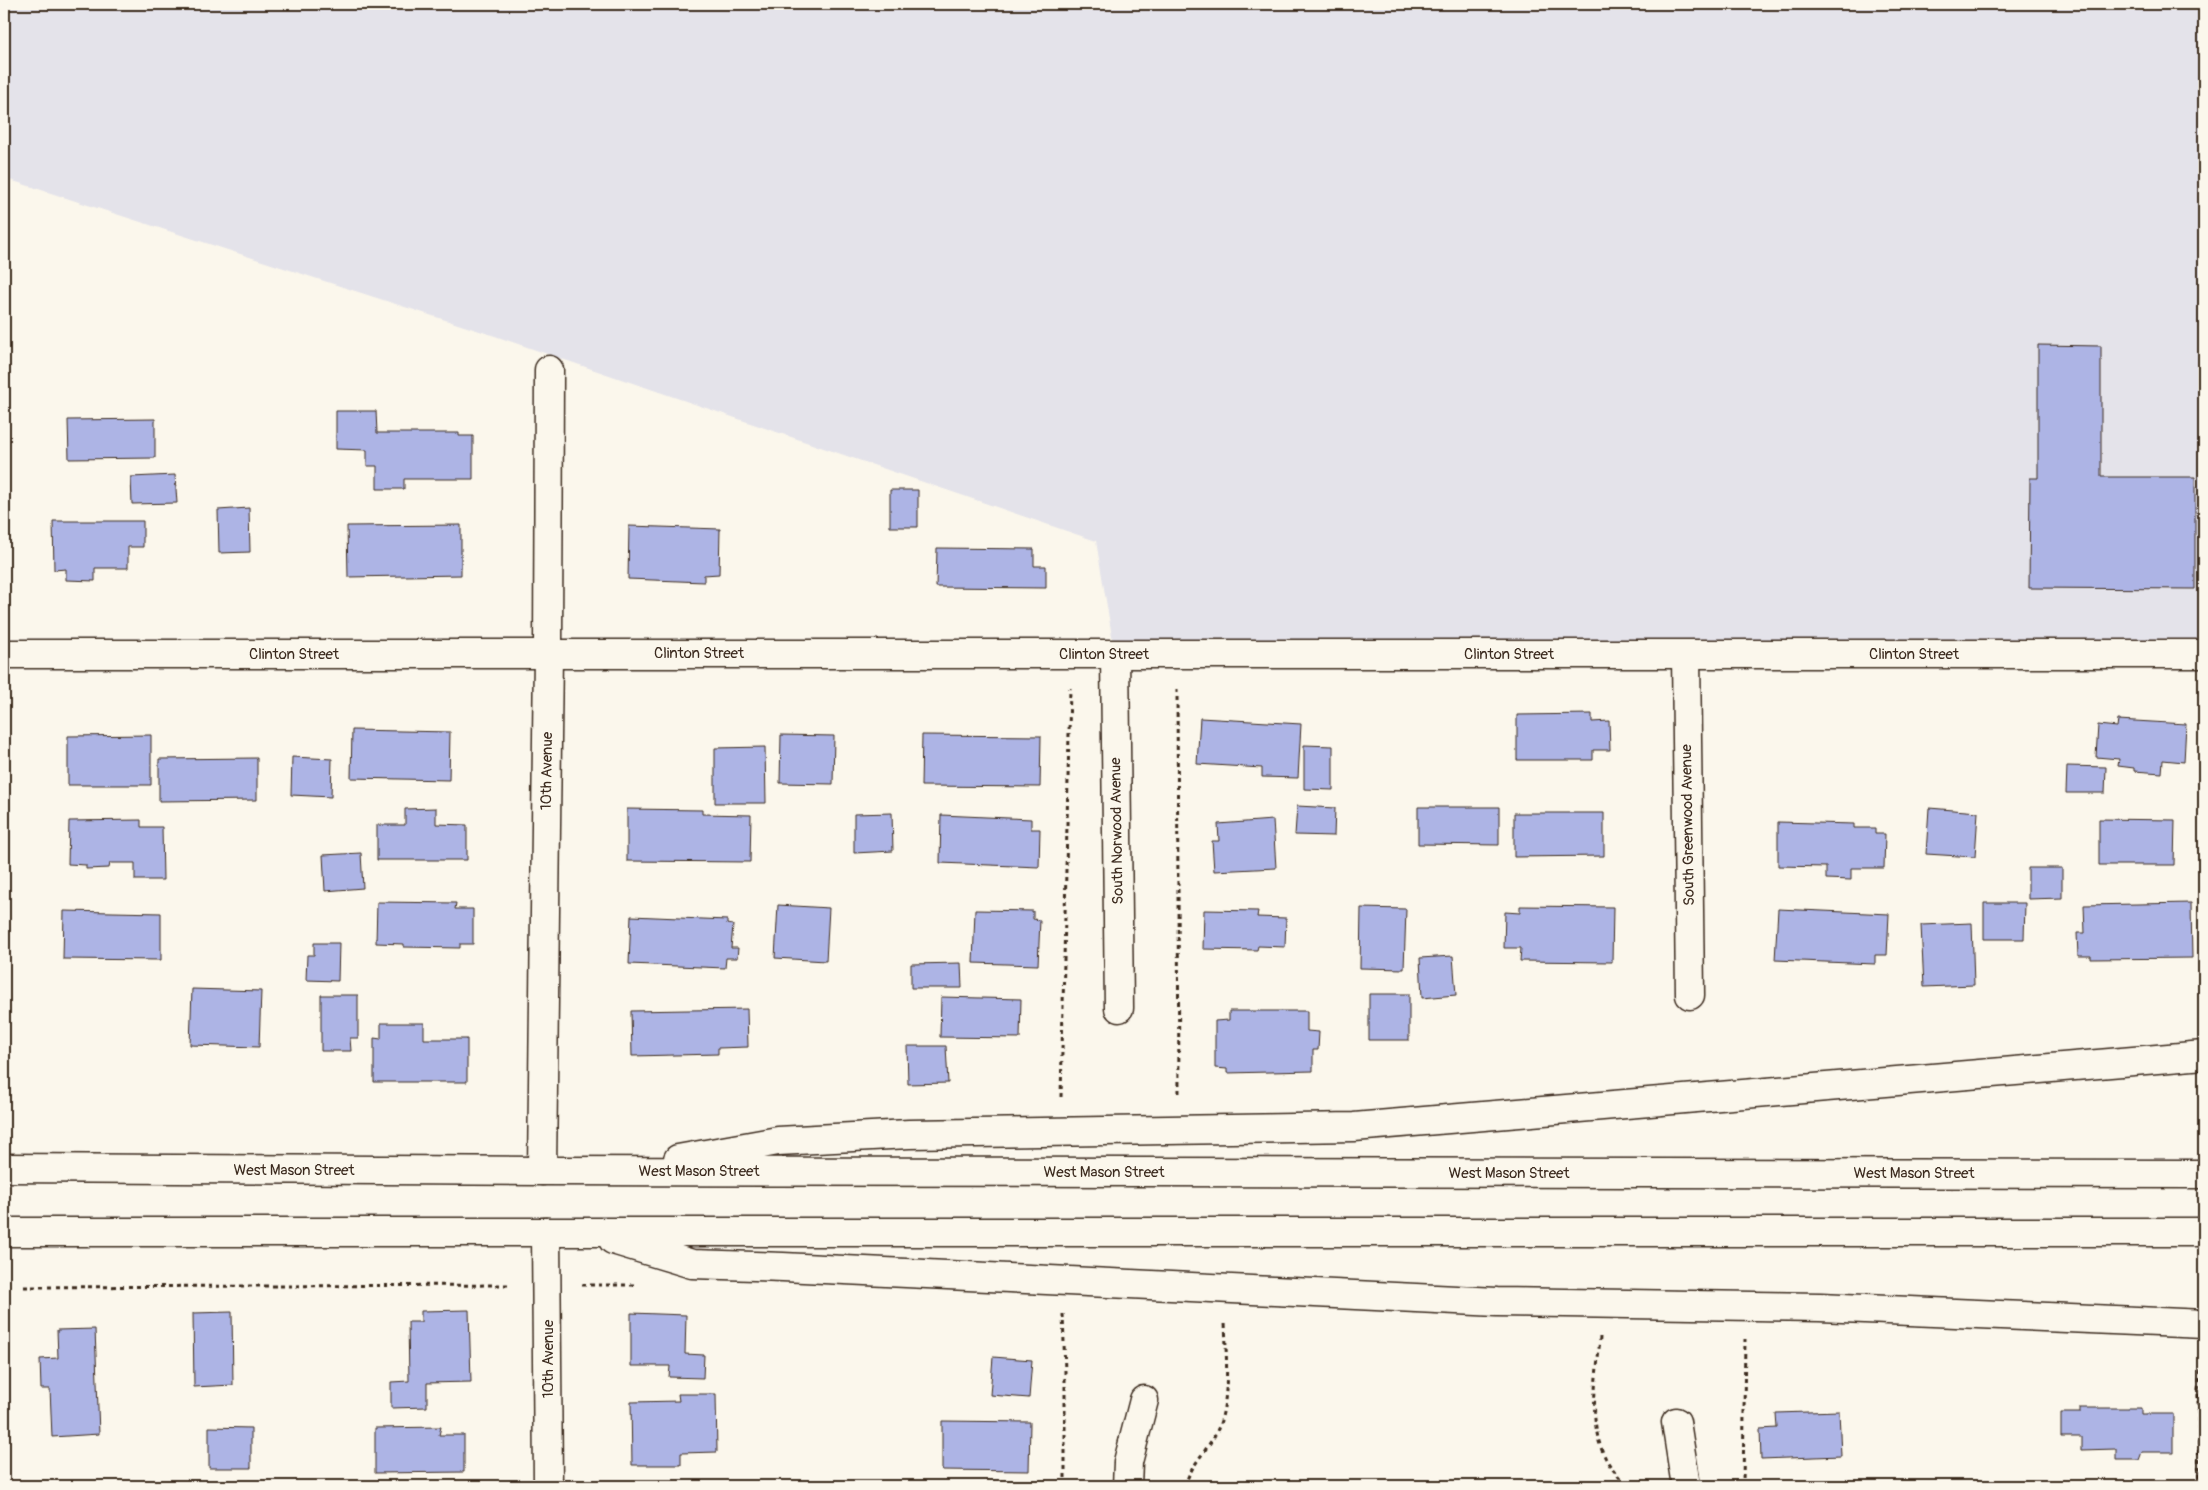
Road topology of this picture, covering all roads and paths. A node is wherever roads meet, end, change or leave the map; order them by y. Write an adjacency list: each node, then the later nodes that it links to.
1 (549, 370): 2 (main road, 10th Avenue)
2 (548, 653): 3 (main road, Clinton Street); 4 (main road, Clinton Street); 15 (main road, 10th Avenue)
3 (4, 654)
4 (1071, 654): 5 (main road, Clinton Street); 13 (path)
5 (1115, 654): 6 (main road, Clinton Street); 10 (main road, South Norwood Avenue)
6 (1176, 654): 7 (main road, Clinton Street); 12 (path)
7 (1686, 654): 8 (main road, Clinton Street); 9 (main road, South Greenwood Avenue)
8 (2204, 654)
9 (1690, 996)
10 (1119, 1008)
11 (2204, 1055): 16 (main road)
12 (1179, 1096)
13 (1061, 1098)
14 (4, 1168): 15 (main road, West Mason Street)
15 (542, 1171): 16 (main road, West Mason Street)
16 (612, 1171): 17 (main road, West Mason Street)
17 (2204, 1174)
18 (4, 1232): 19 (main road)
19 (546, 1232): 20 (main road); 30 (main road, 10th Avenue)
20 (587, 1232): 21 (main road); 24 (main road)
21 (2204, 1232)
22 (1063, 1314): 31 (path)
23 (1224, 1318): 33 (path)
24 (2204, 1324)
25 (1745, 1331): 36 (path)
26 (1600, 1336): 34 (path)
27 (2203, 1354): 37 (path)
28 (1144, 1400): 32 (main road)
29 (1676, 1422): 35 (main road)
30 (548, 1486)
31 (1065, 1486)
32 (1128, 1486)
33 (1185, 1486)
34 (1625, 1486)
35 (1686, 1486)
36 (1743, 1486)
37 (2199, 1486)

